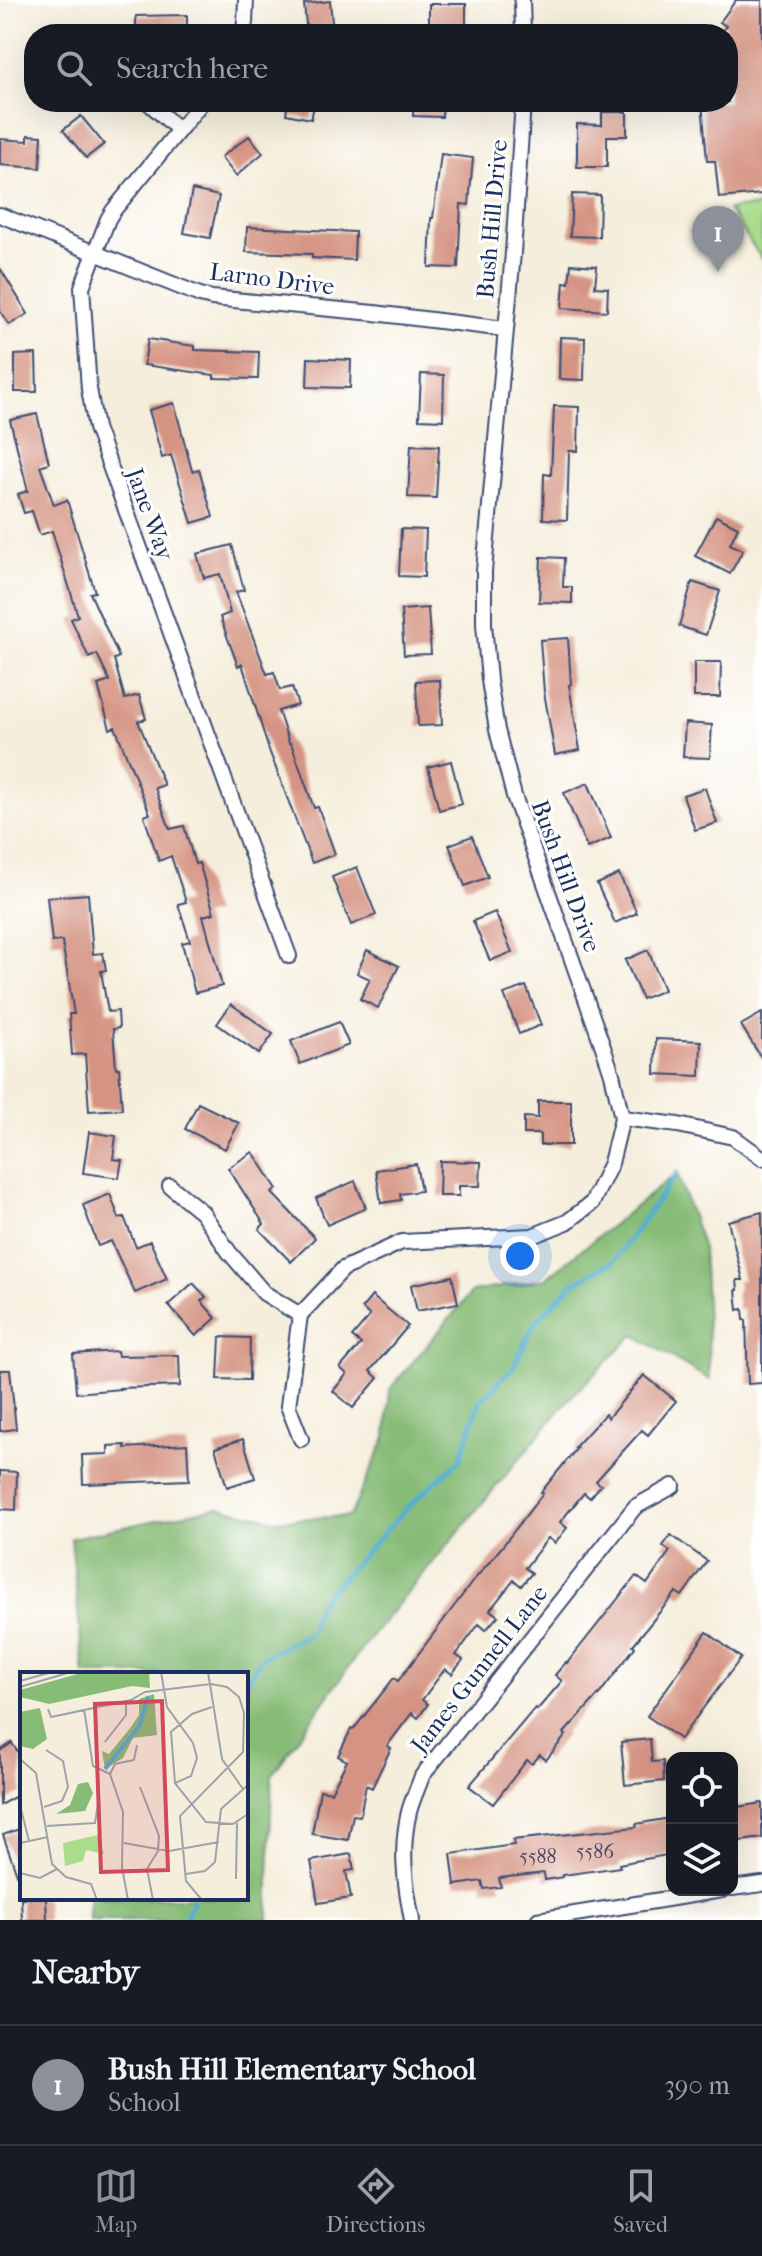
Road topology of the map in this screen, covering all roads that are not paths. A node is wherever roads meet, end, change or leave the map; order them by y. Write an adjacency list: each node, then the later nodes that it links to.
1 (246, 0): 3 (street)
2 (522, 0): 4 (street)
3 (243, 24)
4 (523, 24)
5 (159, 112): 8 (street)
6 (194, 112): 8 (street, Jane Way)
7 (522, 112): 11 (street, Bush Hill Drive)
8 (179, 130): 10 (street, Jane Way)
9 (0, 215): 10 (street, Larno Drive)
10 (95, 252): 11 (street, Larno Drive); 12 (street, Jane Way)
11 (505, 329): 13 (street, Bush Hill Drive)
12 (289, 956)
13 (622, 1118): 14 (street); 16 (street, Bush Hill Drive)
14 (762, 1158)
15 (170, 1186): 16 (street)
16 (300, 1315): 17 (street)
17 (301, 1439)
18 (673, 1486): 22 (street, James Gunnell Lane)
19 (762, 1884): 20 (street)
20 (738, 1887)
21 (685, 1896): 23 (street)
22 (412, 1920)
23 (538, 1920)

